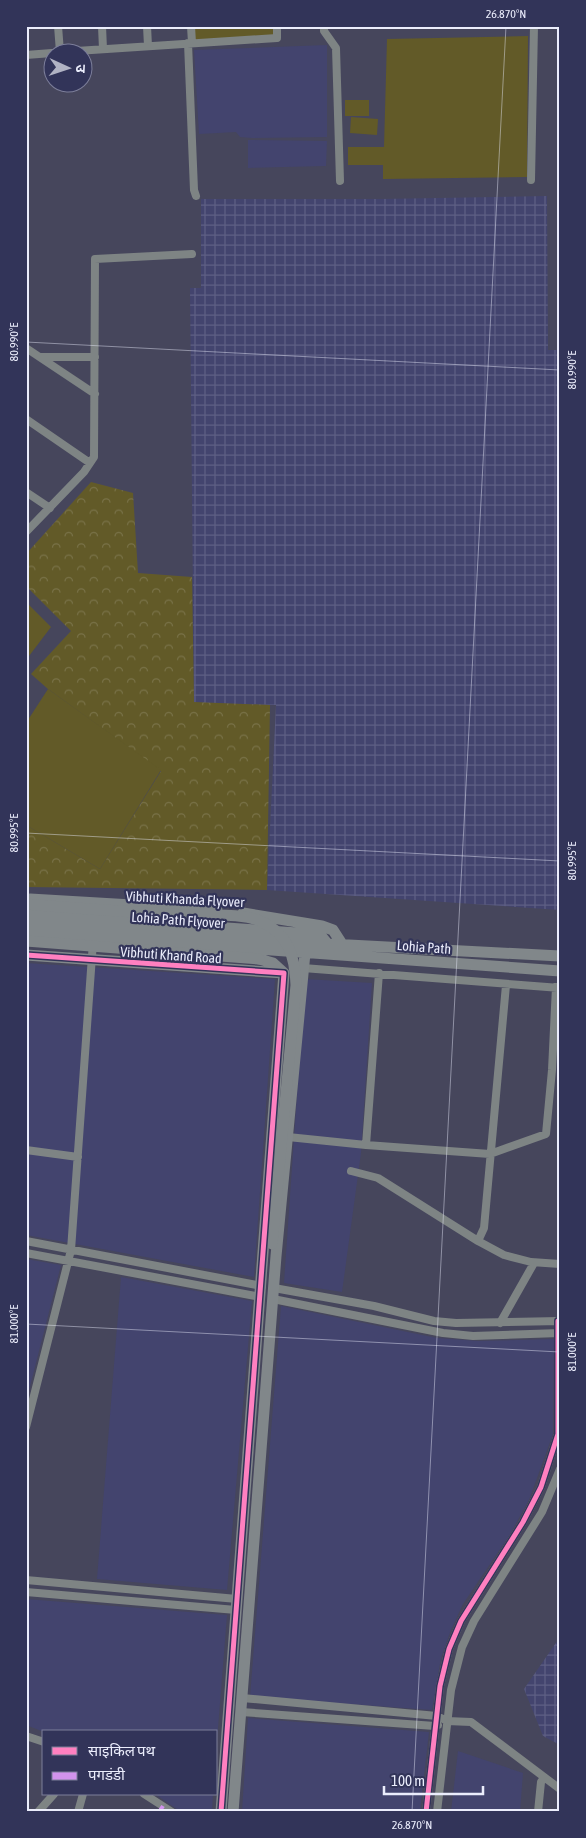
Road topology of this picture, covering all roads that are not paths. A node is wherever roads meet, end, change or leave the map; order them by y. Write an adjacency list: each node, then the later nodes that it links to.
1 (58, 26): 8 (street)
2 (102, 26): 11 (street)
3 (147, 26): 10 (street)
4 (191, 26): 9 (street)
5 (277, 26): 9 (street)
6 (324, 26): 16 (street)
7 (534, 26): 15 (street)
8 (60, 42)
9 (190, 43): 10 (street); 17 (street)
10 (148, 46): 11 (street)
11 (104, 49): 12 (street)
12 (92, 50)
13 (42, 54): 14 (street)
14 (26, 55)
15 (531, 180)
16 (340, 181)
17 (196, 196)
18 (192, 254): 21 (street)
19 (26, 348): 20 (street)
20 (40, 357): 21 (street); 22 (street)
21 (95, 357): 22 (street)
22 (95, 394): 24 (street)
23 (26, 419): 24 (street)
24 (90, 463): 26 (street)
25 (26, 492): 26 (street)
26 (50, 508): 27 (street)
27 (26, 532)
28 (26, 899): 36 (street)
29 (26, 904): 62 (street, Vibhuti Khanda Flyover, bridge)
30 (26, 914): 35 (street, Lohia Path Flyover)
31 (26, 924): 35 (street, Lohia Path Flyover)
32 (26, 932): 33 (street, Lohia Path Flyover)
33 (93, 938): 38 (street, Lohia Path Flyover); 42 (street)
34 (26, 941): 45 (street, bridge)
35 (328, 943): 36 (street, Lohia Path Flyover)
36 (342, 944): 37 (street, Lohia Path Flyover)
37 (355, 944): 41 (street, Lohia Path)
38 (285, 952): 39 (street, Lohia Path)
39 (305, 953): 43 (street); 44 (street, Lohia Path)
40 (26, 956): 42 (street, Vibhuti Khand Road)
41 (560, 956)
42 (92, 961): 45 (street, Vibhuti Khand Road); 56 (street)
43 (303, 968): 46 (street); 50 (street)
44 (560, 971)
45 (284, 973): 49 (street)
46 (380, 973): 47 (street); 53 (street)
47 (506, 985): 48 (street); 55 (street)
48 (558, 988): 51 (street)
49 (282, 1005): 50 (street); 66 (street)
50 (301, 1007): 52 (street)
51 (556, 1070): 55 (street)
52 (288, 1137): 53 (street); 62 (street)
53 (366, 1145): 55 (street)
54 (26, 1150): 56 (street)
55 (490, 1154): 59 (street)
56 (78, 1157): 60 (street)
57 (351, 1171): 59 (street)
58 (26, 1241): 60 (street)
59 (478, 1241): 64 (street)
60 (71, 1250): 63 (street); 66 (street)
61 (26, 1254): 63 (street)
62 (276, 1256): 67 (street)
63 (68, 1261): 66 (street); 75 (street)
64 (534, 1263): 65 (street); 71 (street)
65 (560, 1264)
66 (261, 1291): 79 (street)
67 (273, 1294): 68 (street); 72 (street); 80 (street)
68 (401, 1313): 69 (street); 72 (street)
69 (418, 1317): 71 (street); 72 (street)
70 (559, 1321): 71 (street); 73 (street)
71 (500, 1323)
72 (413, 1327): 73 (street)
73 (559, 1333): 74 (street)
74 (559, 1386): 82 (street)
75 (26, 1427)
76 (560, 1469): 83 (street)
77 (26, 1580): 79 (street)
78 (26, 1592): 79 (street)
79 (237, 1605): 87 (street)
80 (242, 1698): 81 (street); 82 (street)
81 (241, 1712): 84 (street); 88 (street)
82 (437, 1716): 83 (street); 84 (street)
83 (447, 1721): 84 (street); 89 (street); 101 (street)
84 (435, 1726): 100 (street)
85 (26, 1736): 86 (street)
86 (42, 1741)
87 (225, 1754): 88 (street); 98 (street)
88 (238, 1755): 99 (street)
89 (544, 1778): 90 (street); 102 (street)
90 (560, 1790)
91 (52, 1796): 95 (street)
92 (82, 1796): 96 (street)
93 (146, 1796): 94 (street)
94 (161, 1809): 97 (street)
95 (38, 1812)
96 (78, 1812)
97 (172, 1812)
98 (221, 1812)
99 (233, 1812)
100 (426, 1812)
101 (438, 1812)
102 (538, 1812)

